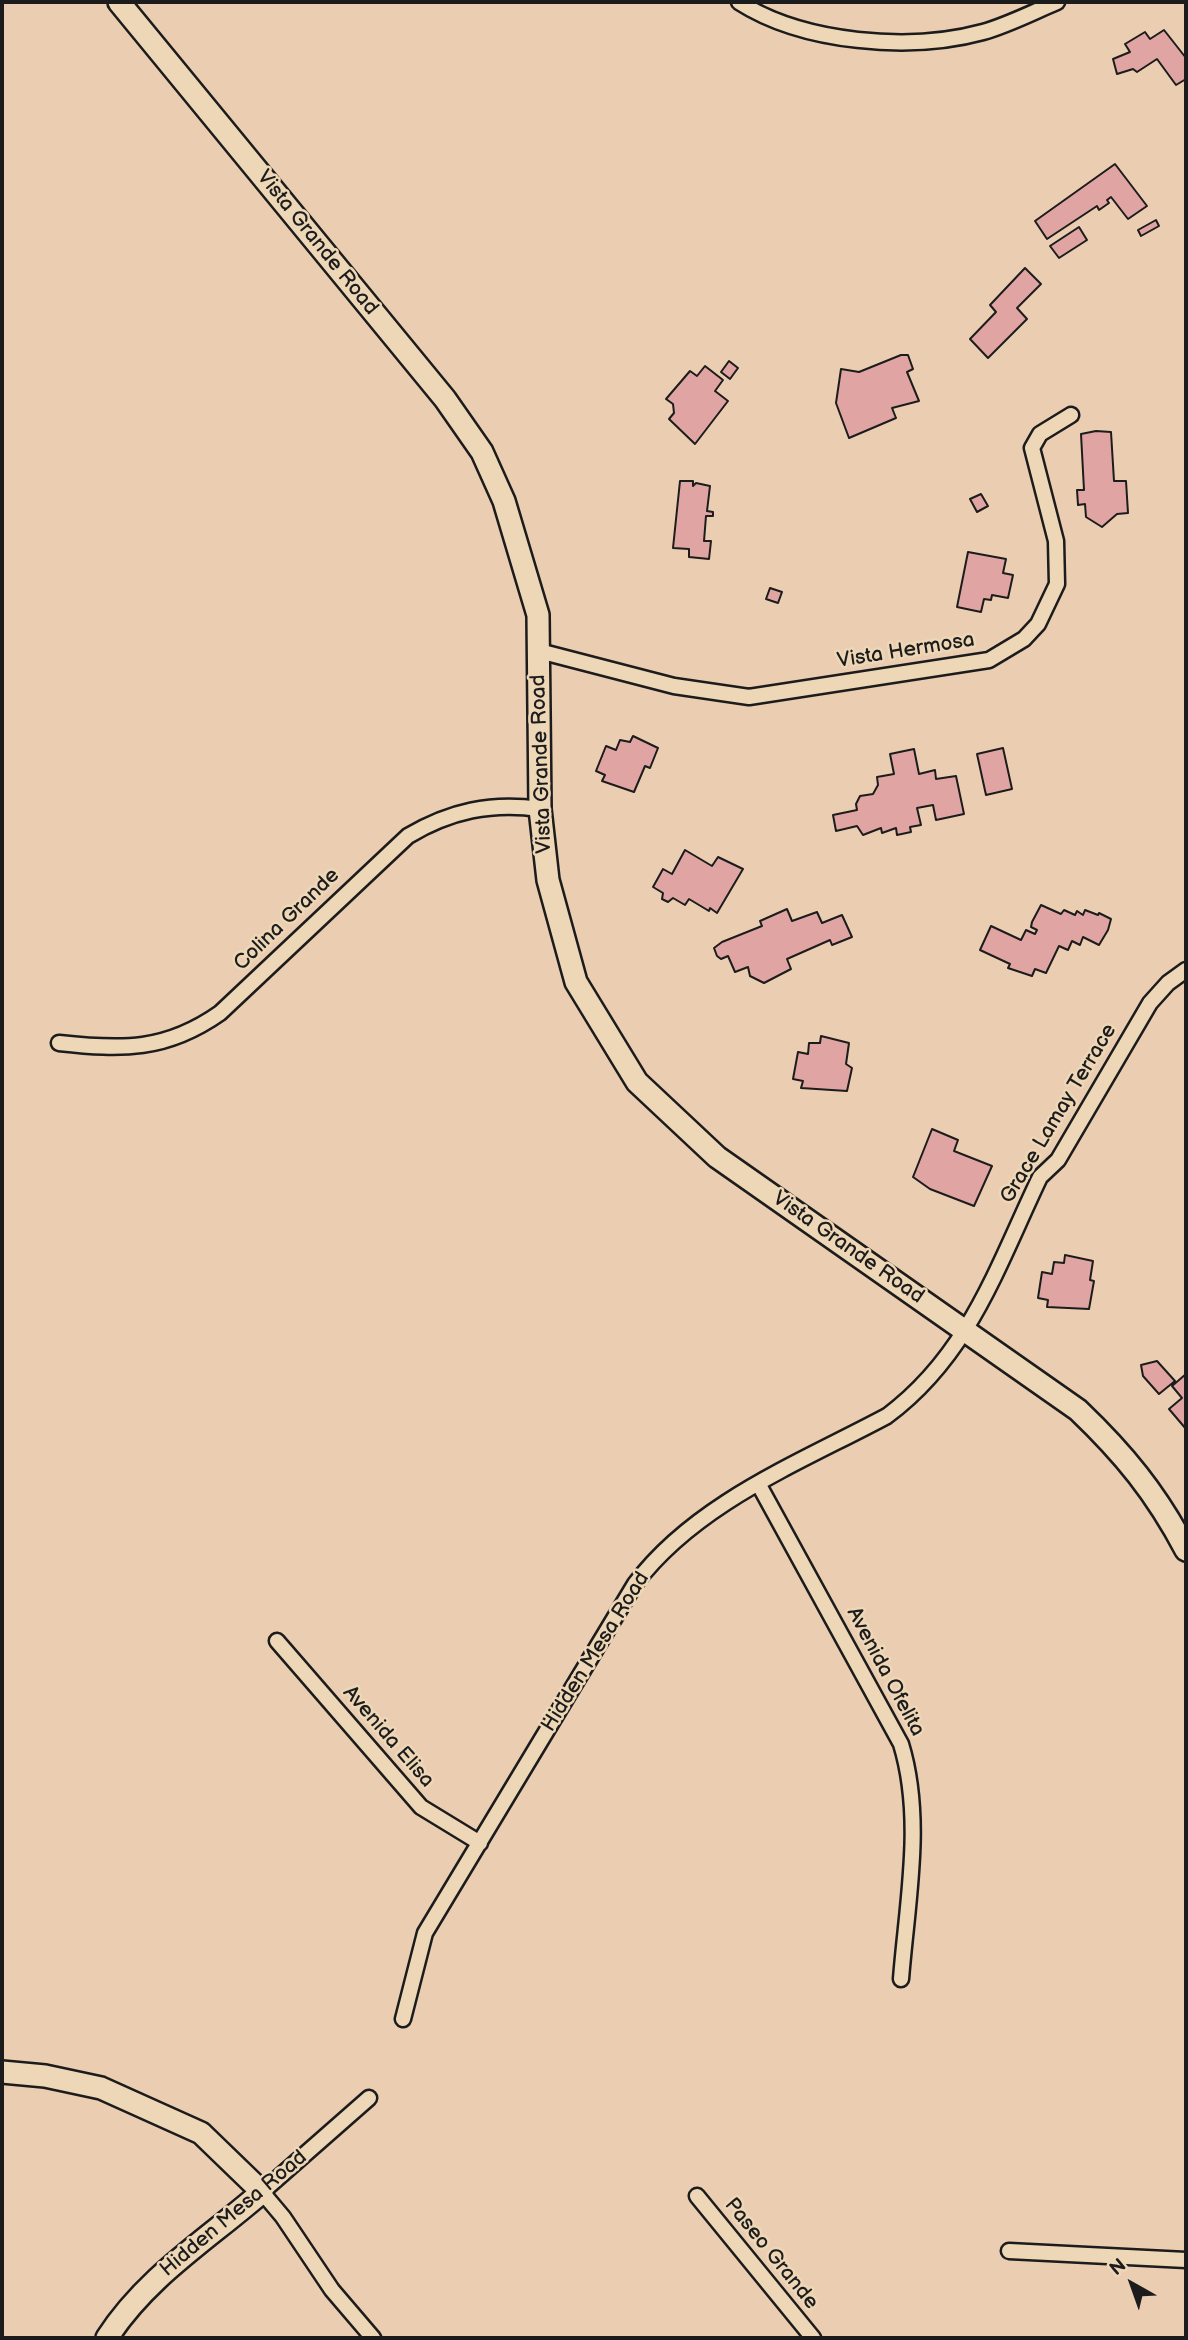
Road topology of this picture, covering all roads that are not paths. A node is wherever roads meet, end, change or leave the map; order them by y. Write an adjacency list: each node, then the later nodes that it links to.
1 (119, 2): 5 (street, Vista Grande Road)
2 (739, 2): 3 (street)
3 (1057, 2)
4 (1071, 415): 5 (street, Vista Hermosa)
5 (539, 651): 6 (street, Vista Grande Road)
6 (540, 808): 8 (street, Colina Grande); 9 (street, Vista Grande Road)
7 (1186, 970): 9 (street, Grace Lamay Terrace)
8 (59, 1043)
9 (966, 1330): 10 (street, Hidden Mesa Road); 11 (street, Vista Grande Road)
10 (759, 1485): 13 (street, Hidden Mesa Road); 14 (street, Avenida Ofelita)
11 (1186, 1550)
12 (277, 1641): 13 (street, Avenida Elisa)
13 (480, 1843): 15 (street, Hidden Mesa Road)
14 (901, 1979)
15 (403, 2019)
16 (2, 2072): 18 (street)
17 (369, 2098): 18 (street, Hidden Mesa Road)
18 (262, 2192): 22 (street, Hidden Mesa Road); 23 (street)
19 (697, 2196): 24 (street, Paseo Grande)
20 (1009, 2250): 21 (street)
21 (1186, 2260)
22 (107, 2338)
23 (373, 2338)
24 (813, 2338)

